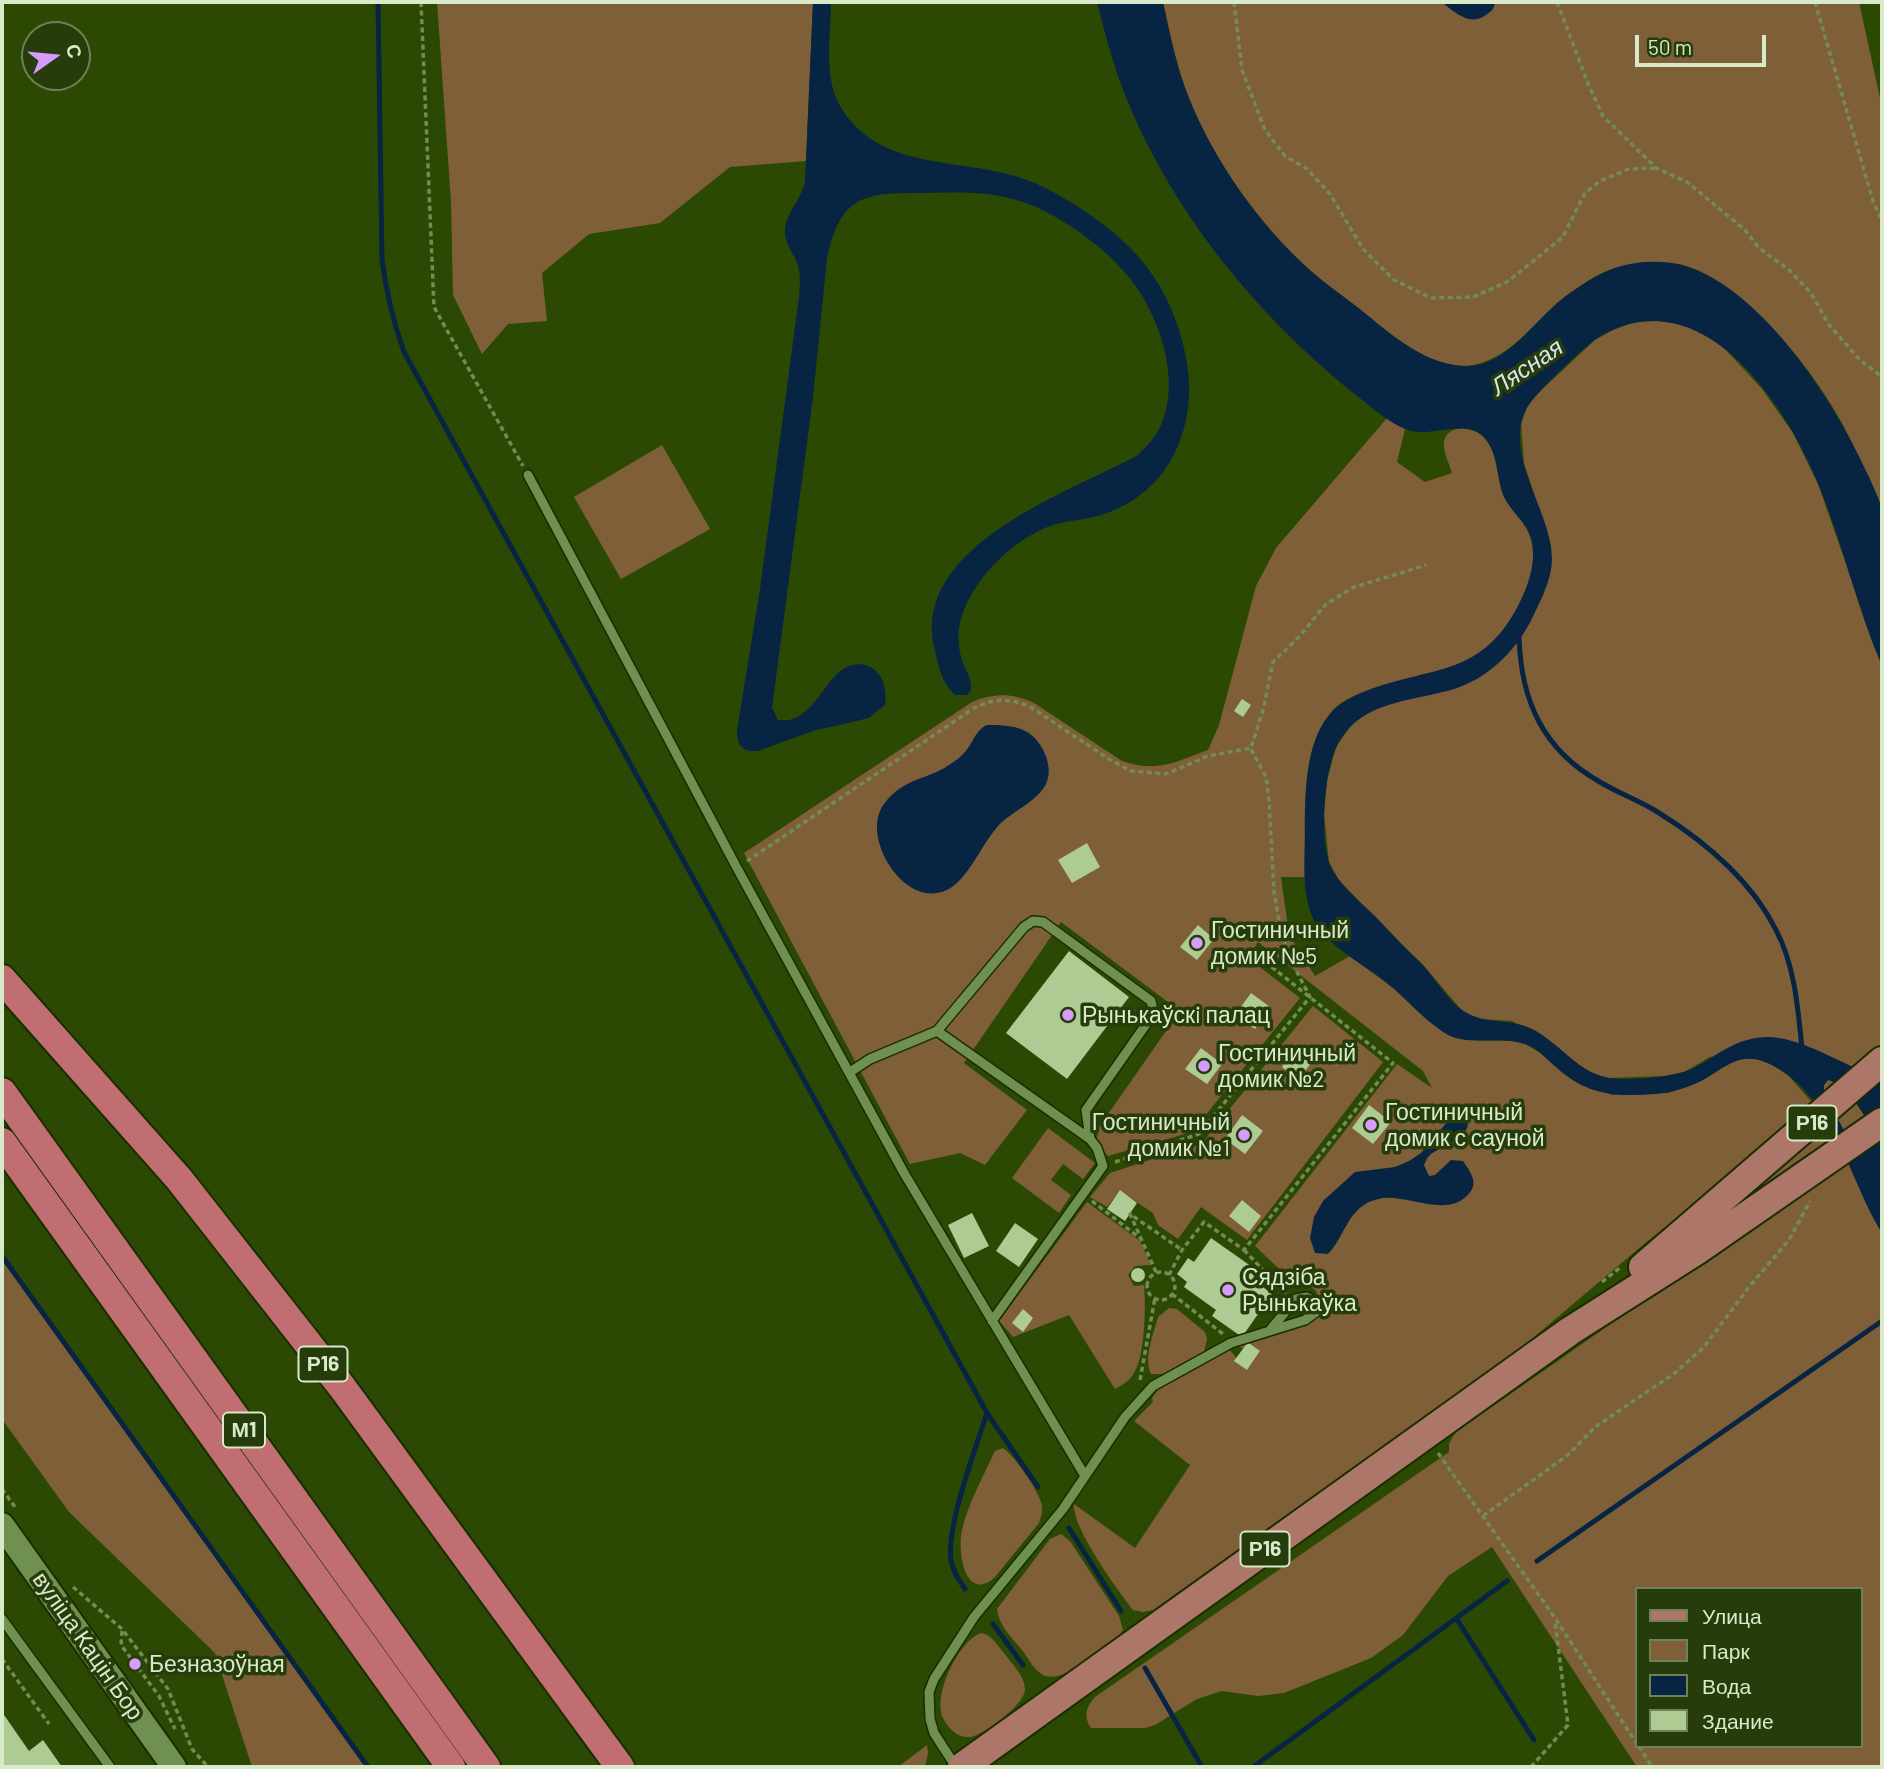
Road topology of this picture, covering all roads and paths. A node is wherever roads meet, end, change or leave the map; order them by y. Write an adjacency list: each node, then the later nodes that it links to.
1 (421, 2): 8 (path)
2 (1234, 2): 5 (path)
3 (1557, 2): 5 (path)
4 (1815, 2): 6 (path)
5 (1656, 168): 7 (path)
6 (1882, 221)
7 (1882, 377)
8 (528, 475): 11 (lane)
9 (1426, 565): 10 (path)
10 (1251, 748): 11 (path); 14 (path)
11 (737, 868): 17 (lane)
12 (1254, 953): 14 (path)
13 (2, 979): 57 (highway, Р16)
14 (1310, 997): 22 (path); 27 (path)
15 (937, 1031): 17 (lane); 20 (lane); 20 (lane)
16 (1882, 1061): 35 (main road, Р16)
17 (850, 1072): 33 (lane)
18 (2, 1092): 56 (highway, М1)
19 (1882, 1122): 35 (main road, Р16)
20 (1090, 1139): 22 (lane)
21 (2, 1142): 55 (highway, М1)
22 (1103, 1166): 23 (lane)
23 (1084, 1195): 25 (path); 33 (lane)
24 (1812, 1196): 41 (path)
25 (1142, 1241): 26 (path); 28 (path)
26 (1182, 1250): 27 (path); 29 (path)
27 (1244, 1250): 32 (path)
28 (1156, 1272): 29 (path); 31 (path)
29 (1169, 1275): 30 (path)
30 (1172, 1294): 31 (path); 36 (path)
31 (1155, 1298): 37 (path)
32 (1292, 1303): 34 (lane); 34 (lane)
33 (992, 1321): 39 (lane)
34 (1271, 1329): 36 (lane)
35 (1570, 1331): 38 (main road, Р16)
36 (1231, 1343): 39 (lane)
37 (1138, 1383)
38 (1425, 1434): 41 (path); 59 (main road, Р16)
39 (1085, 1476): 58 (lane)
40 (2, 1489): 42 (path)
41 (1483, 1516): 44 (path)
42 (9, 1518): 53 (main road, вуліца Кацін Бор)
43 (70, 1585): 46 (path)
44 (1555, 1618): 50 (path); 60 (path)
45 (2, 1619): 52 (lane)
46 (122, 1629): 49 (path); 54 (path)
47 (2, 1659): 48 (path)
48 (49, 1724)
49 (176, 1732)
50 (1636, 1742)
51 (1640, 1748): 61 (path)
52 (110, 1767)
53 (174, 1767)
54 (208, 1767)
55 (451, 1767)
56 (486, 1767)
57 (620, 1767)
58 (956, 1767)
59 (962, 1767)
60 (1531, 1767)
61 (1652, 1767)

